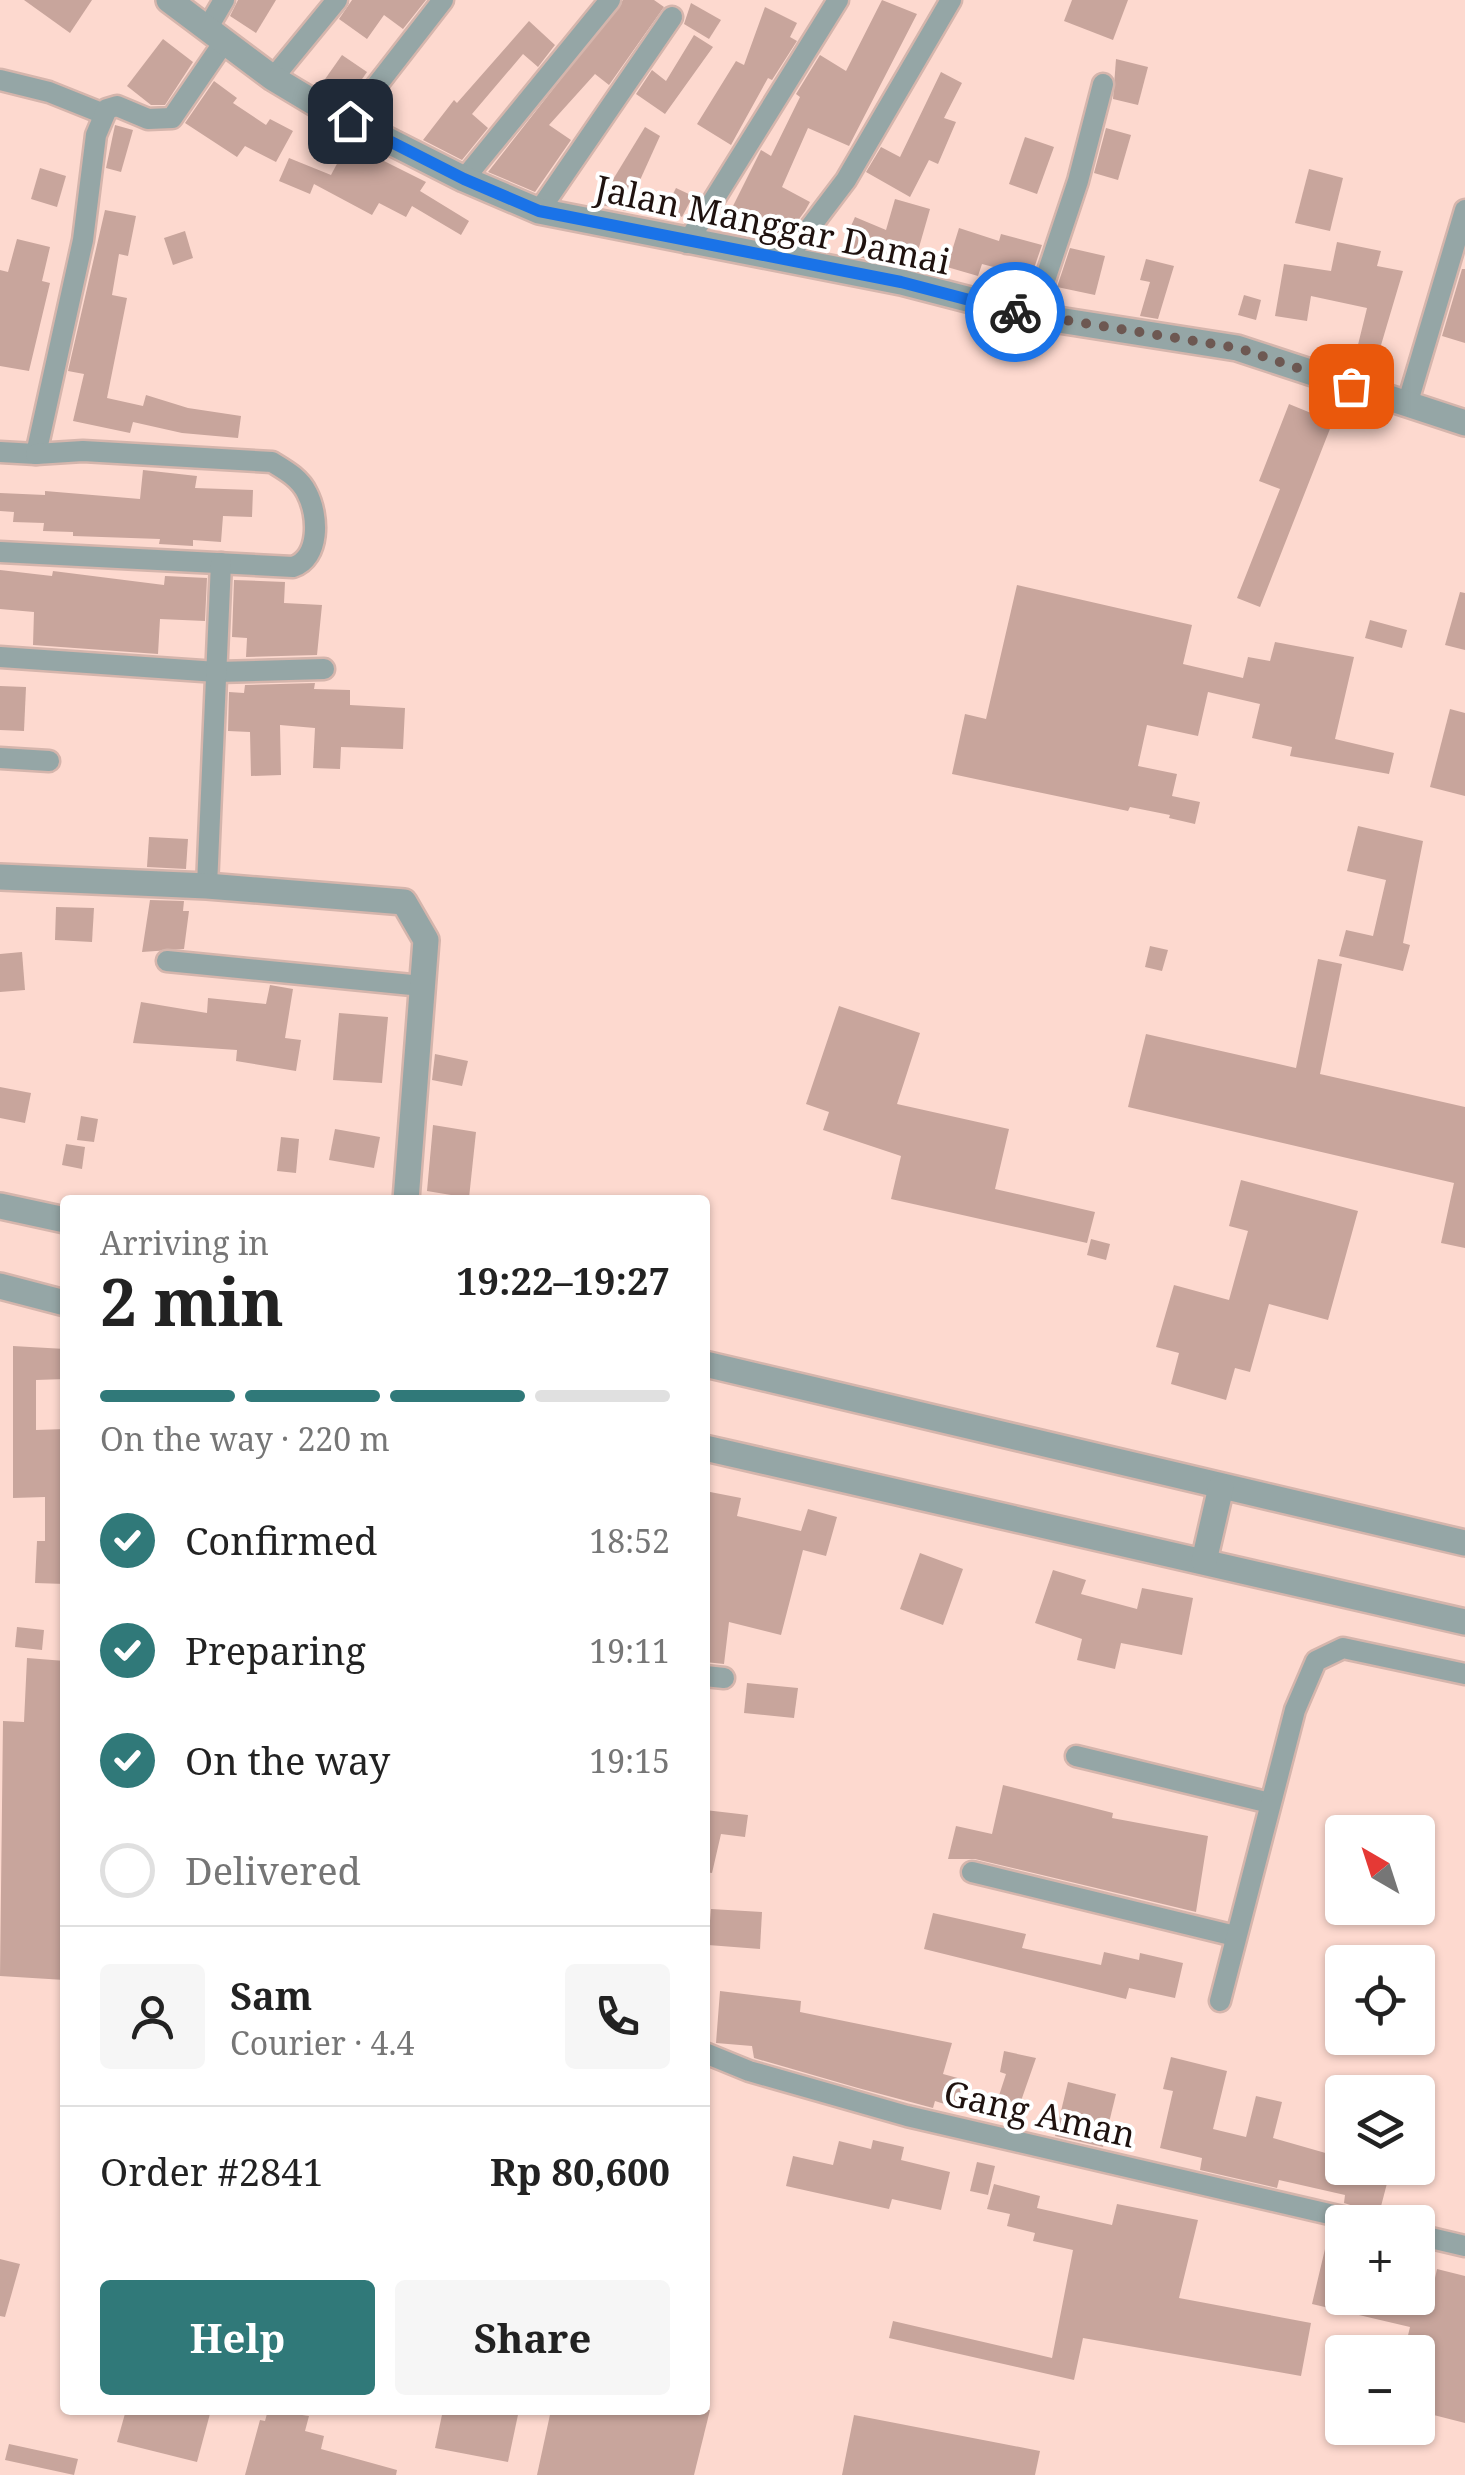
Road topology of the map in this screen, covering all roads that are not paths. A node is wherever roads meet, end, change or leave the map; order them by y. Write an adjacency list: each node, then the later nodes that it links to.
1 (169, 0): 9 (street, Jalan Manggar Damai)
2 (224, 0): 9 (street)
3 (337, 0): 10 (street)
4 (443, 0): 14 (street)
5 (610, 0): 15 (street)
6 (838, 0): 18 (street)
7 (951, 0): 19 (street)
8 (672, 17): 17 (street)
9 (215, 35): 10 (street, Jalan Manggar Damai); 13 (street)
10 (273, 78): 14 (street, Jalan Manggar Damai)
11 (0, 80): 13 (street)
12 (1103, 84): 20 (street)
13 (104, 114): 24 (street)
14 (350, 121): 15 (street, Jalan Manggar Damai)
15 (464, 179): 17 (street, Jalan Manggar Damai)
16 (1465, 210): 21 (street)
17 (539, 211): 18 (street, Jalan Manggar Damai)
18 (687, 243): 19 (street, Jalan Manggar Damai)
19 (786, 259): 20 (street, Jalan Manggar Damai)
20 (1033, 316): 21 (street, Jalan Manggar Damai)
21 (1407, 406): 22 (street, Jalan Manggar Damai)
22 (1465, 423)
23 (0, 452): 24 (street)
24 (36, 454): 26 (street)
25 (0, 552): 26 (street)
26 (220, 562): 29 (street)
27 (0, 657): 29 (street)
28 (324, 669): 29 (street)
29 (217, 672): 33 (street)
30 (0, 758): 31 (street)
31 (48, 761)
32 (0, 877): 33 (street)
33 (207, 886): 35 (street)
34 (167, 961): 35 (street)
35 (422, 986): 36 (street)
36 (406, 1195)
37 (0, 1206): 38 (street)
38 (60, 1219)
39 (0, 1286): 40 (street)
40 (60, 1302)
41 (710, 1365): 43 (street)
42 (710, 1449): 45 (street)
43 (1221, 1487): 44 (street); 45 (street)
44 (1465, 1543)
45 (1204, 1562): 46 (street)
46 (1465, 1622)
47 (1465, 1674): 49 (street)
48 (1076, 1756): 49 (street)
49 (1270, 1802): 51 (street)
50 (972, 1872): 51 (street)
51 (1234, 1936): 52 (street)
52 (1220, 2001)
53 (710, 2055): 54 (street, Gang Aman)
54 (1325, 2213)
55 (1435, 2239): 56 (street)
56 (1465, 2246)

